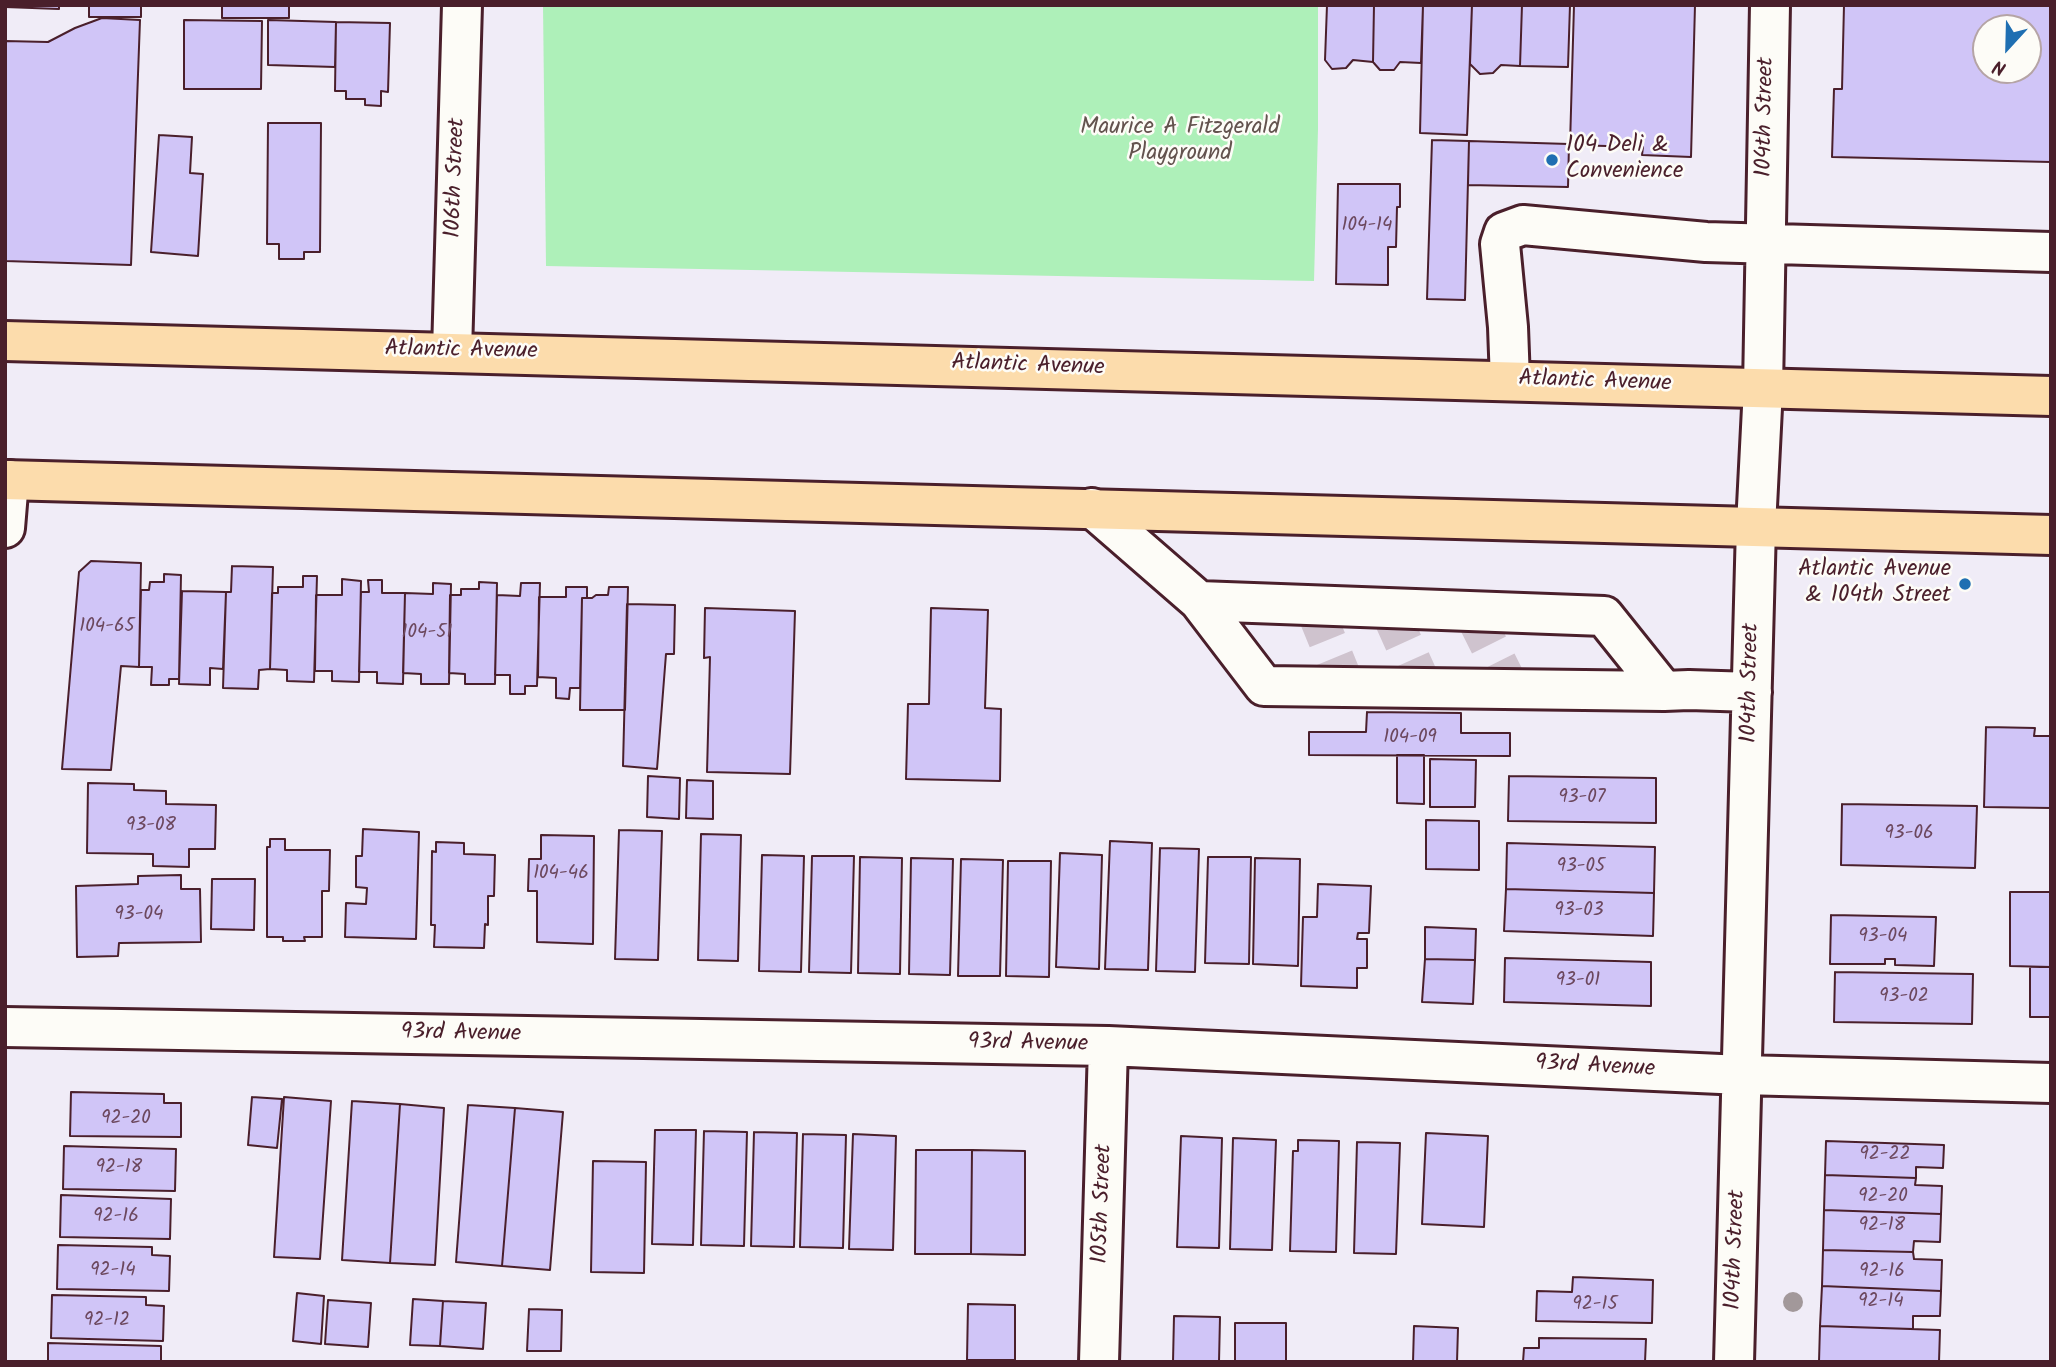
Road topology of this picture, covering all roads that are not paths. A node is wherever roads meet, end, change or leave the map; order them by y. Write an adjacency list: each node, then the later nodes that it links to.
1 (462, 5): 6 (street, 106th Street)
2 (1770, 5): 3 (street, 104th Street)
3 (1765, 244): 4 (street); 7 (street); 8 (street, 104th Street)
4 (2051, 252)
5 (5, 341): 6 (main road, Atlantic Avenue)
6 (452, 352): 7 (main road, Atlantic Avenue)
7 (1510, 381): 8 (main road, Atlantic Avenue)
8 (1763, 387): 9 (main road, Atlantic Avenue); 12 (street, 104th Street)
9 (2051, 396)
10 (7, 480): 11 (main road); 13 (street)
11 (1092, 508): 12 (main road); 15 (street)
12 (1756, 526): 14 (main road); 17 (street, 104th Street)
13 (5, 528)
14 (2051, 535)
15 (1199, 601): 16 (street); 16 (street)
16 (1664, 691): 17 (street)
17 (1752, 692): 20 (street, 104th Street)
18 (5, 1027): 19 (street, 93rd Avenue)
19 (1108, 1046): 20 (street, 93rd Avenue); 22 (street, 105th Street)
20 (1742, 1075): 21 (street, 93rd Avenue); 23 (street, 104th Street)
21 (2051, 1083)
22 (1099, 1362)
23 (1734, 1362)

